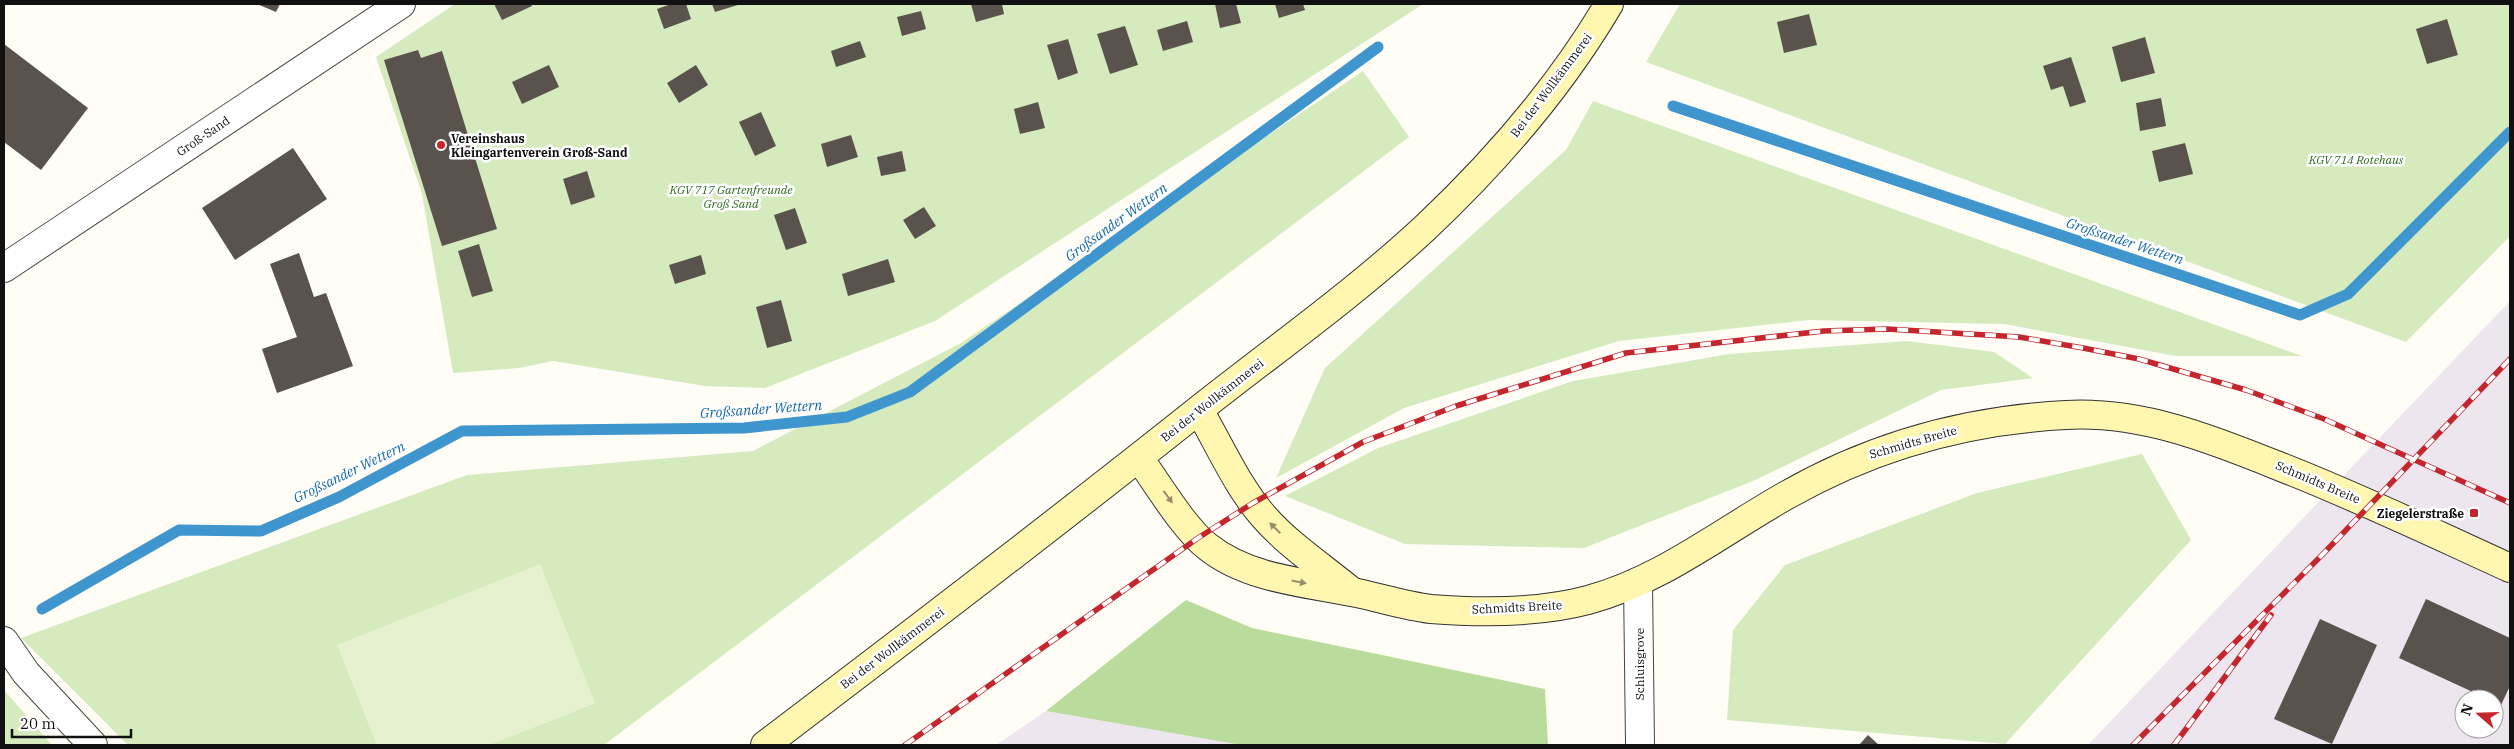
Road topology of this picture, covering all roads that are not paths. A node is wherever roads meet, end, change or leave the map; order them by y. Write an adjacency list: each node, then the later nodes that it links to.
1 (401, 4): 3 (street, Groß-Sand)
2 (1609, 4): 4 (main road, Bei der Wollkämmerei)
3 (4, 268)
4 (1199, 410): 5 (main road, Bei der Wollkämmerei); 8 (main road, Schmidts Breite, one-way to 4)
5 (1139, 458): 8 (main road, Schmidts Breite, one-way to 8); 11 (main road, Bei der Wollkämmerei)
6 (2510, 568): 7 (main road, Schmidts Breite)
7 (1638, 582): 8 (main road, Schmidts Breite); 12 (street, Schluisgrove)
8 (1354, 592)
9 (4, 641): 10 (street)
10 (93, 745)
11 (765, 745)
12 (1640, 745)

